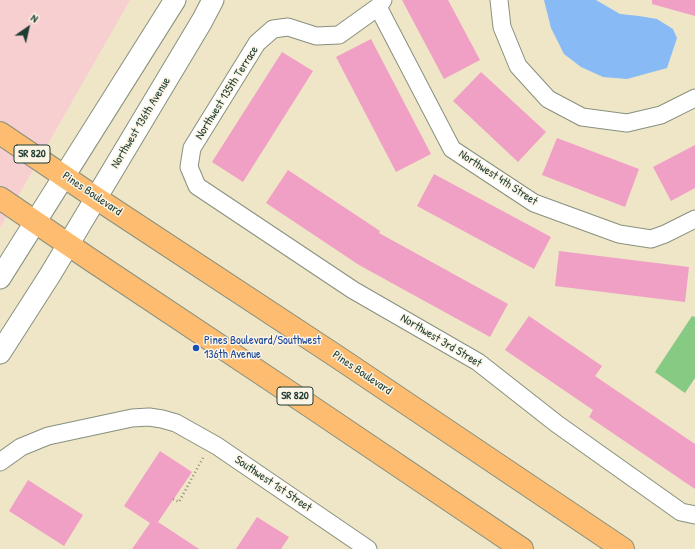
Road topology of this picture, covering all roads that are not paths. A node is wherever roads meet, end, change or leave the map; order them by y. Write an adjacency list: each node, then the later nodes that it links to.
1 (175, 0): 8 (street)
2 (213, 0): 10 (street, Northwest 136th Avenue)
3 (499, 0): 5 (street)
4 (380, 4): 7 (street, Northwest 135th Terrace); 11 (street, Northwest 4th Street)
5 (695, 98)
6 (0, 133): 8 (highway, Pines Boulevard / SR 820)
7 (189, 167): 17 (street, Northwest 3rd Street)
8 (64, 176): 10 (highway, Pines Boulevard / SR 820); 12 (street)
9 (0, 198): 12 (highway, SR 820)
10 (96, 198): 13 (street, Northwest 136th Avenue); 20 (highway, Pines Boulevard / SR 820)
11 (695, 219)
12 (36, 222): 13 (highway, SR 820); 14 (street)
13 (68, 244): 15 (street, Northwest 136th Avenue); 19 (highway, SR 820)
14 (0, 278)
15 (0, 353)
16 (0, 462): 18 (street, Southwest 1st Street)
17 (695, 515)
18 (368, 549)
19 (522, 549)
20 (623, 549)

